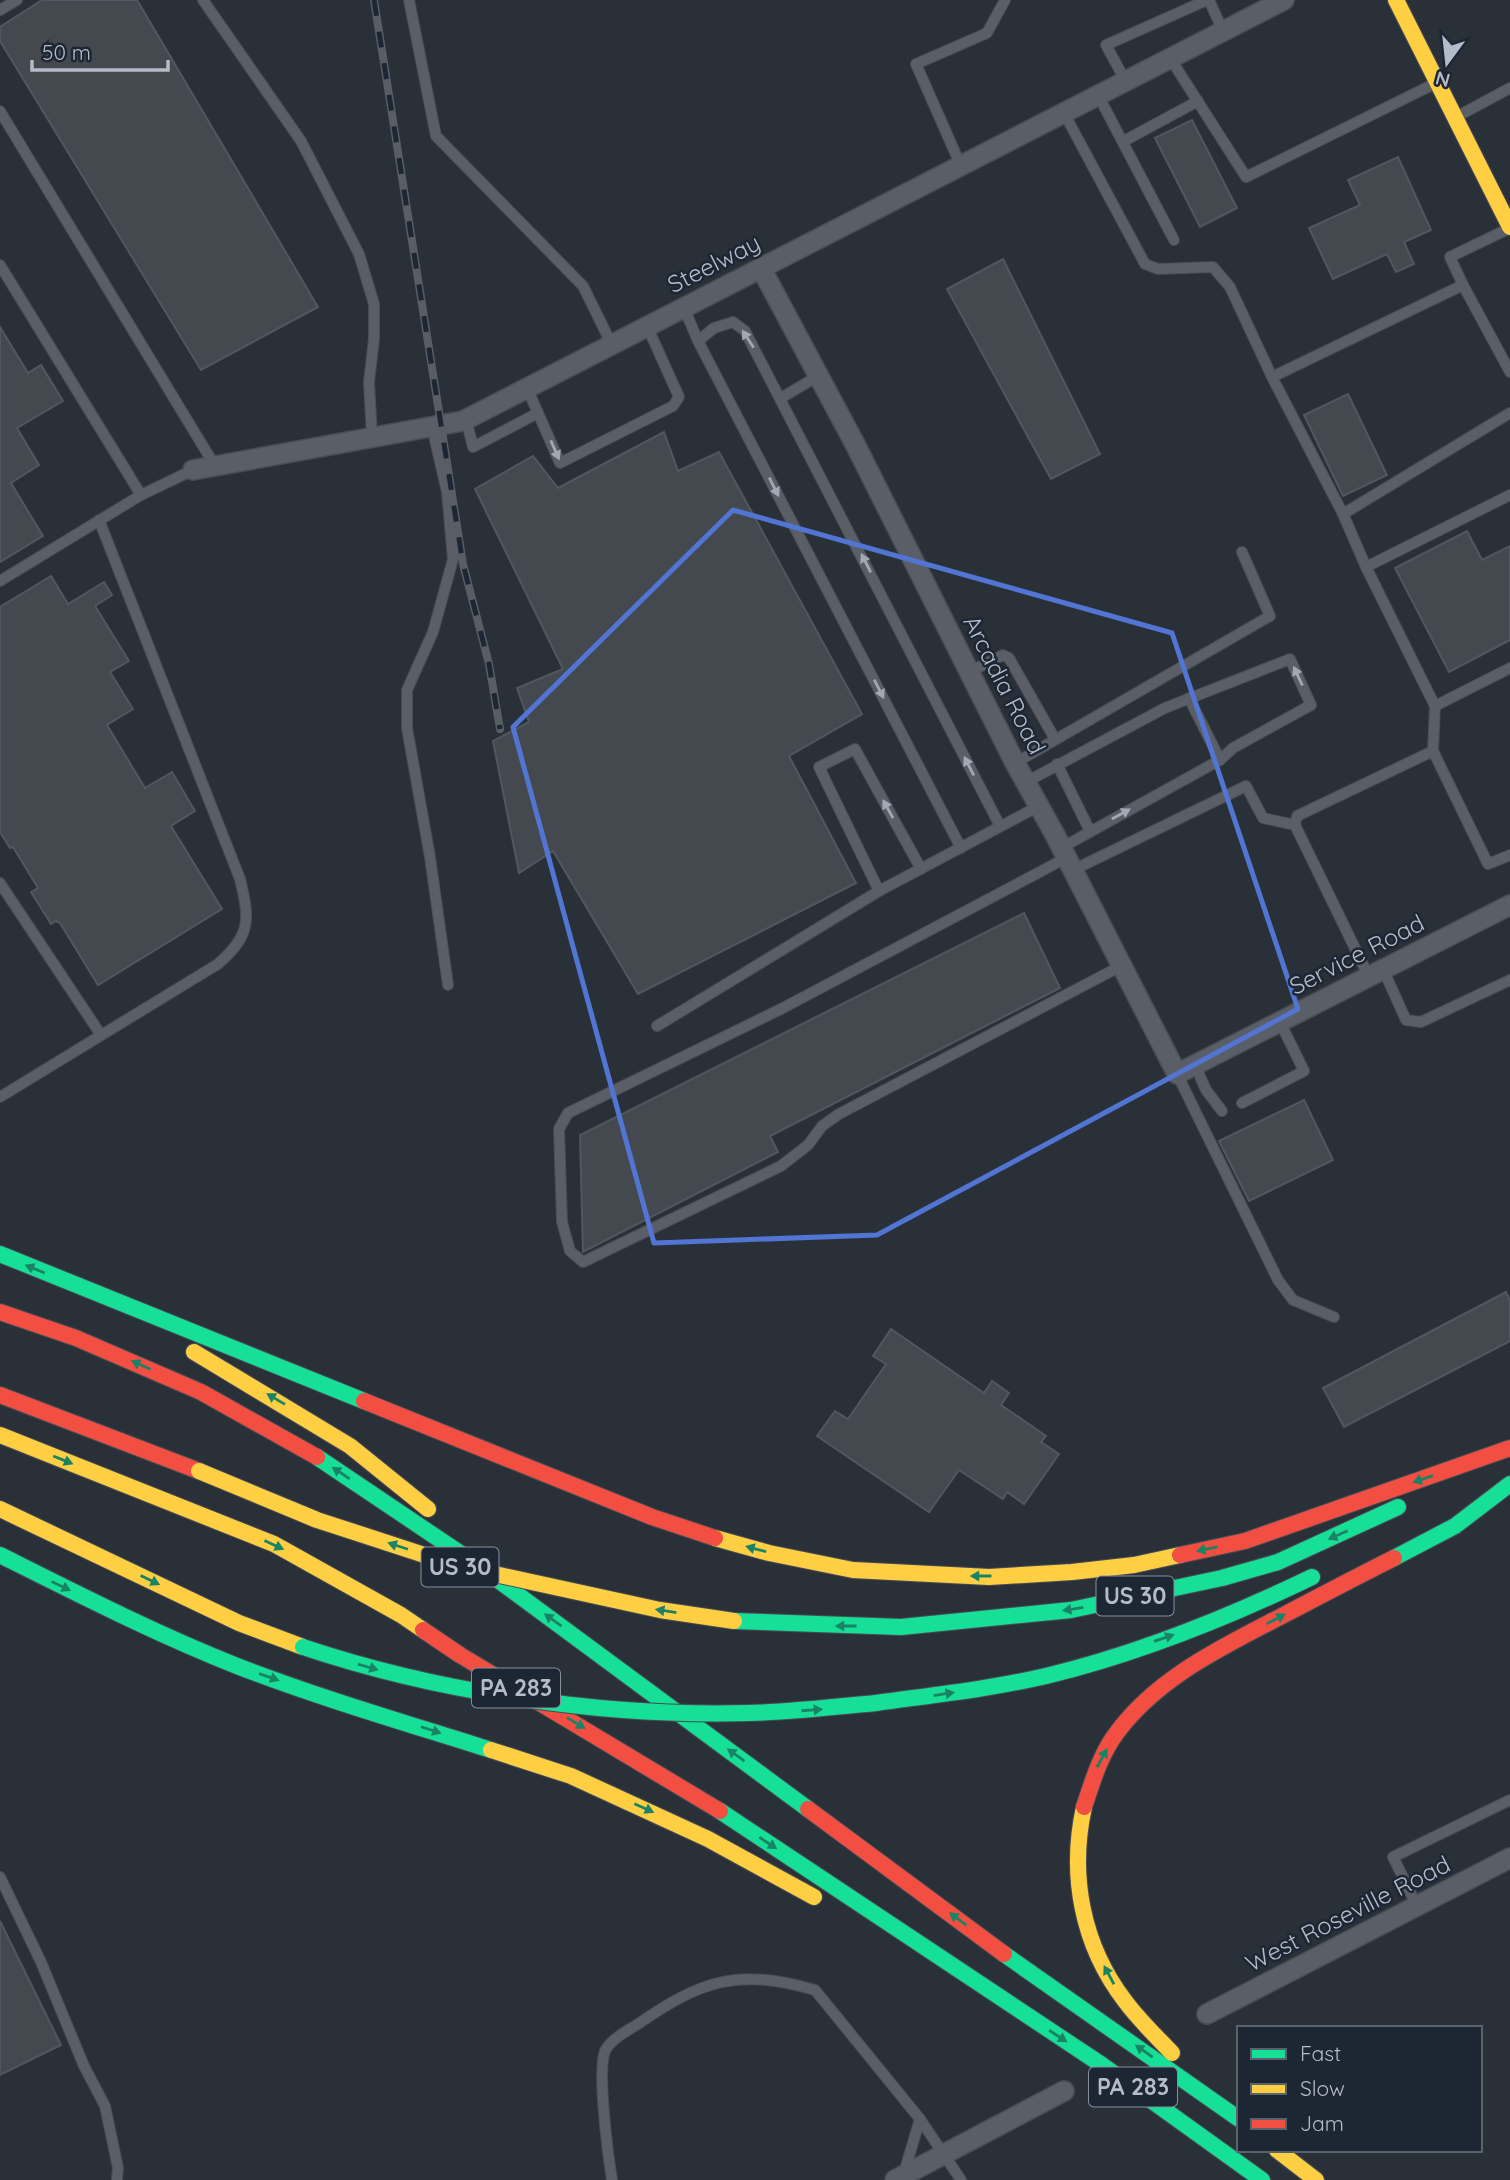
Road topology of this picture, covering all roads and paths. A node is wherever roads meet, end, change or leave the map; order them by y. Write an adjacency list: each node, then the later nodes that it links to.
1 (16, 0): 8 (lane)
2 (203, 0): 39 (lane)
3 (409, 0): 29 (lane)
4 (1005, 0): 20 (lane)
5 (1208, 0): 9 (lane); 11 (lane)
6 (1284, 0): 9 (street, Steelway)
7 (1396, 0): 12 (main road)
8 (0, 10)
9 (1223, 31): 10 (street, Steelway)
10 (1170, 58): 11 (street, Steelway); 15 (lane)
11 (1125, 80): 14 (street, Steelway)
12 (1437, 82): 15 (lane); 18 (main road)
13 (1510, 88): 18 (lane)
14 (1098, 95): 17 (street, Steelway); 19 (lane)
15 (1198, 102): 19 (lane)
16 (0, 111): 40 (lane)
17 (1064, 113): 20 (street, Steelway); 32 (lane)
18 (1455, 118): 21 (main road)
19 (1124, 141): 22 (lane)
20 (961, 166): 24 (street, Steelway)
21 (1510, 228): 25 (lane)
22 (1174, 240)
23 (0, 265): 42 (lane)
24 (761, 268): 26 (street, Steelway); 31 (street, Arcadia Road)
25 (1463, 285): 30 (lane); 32 (lane)
26 (684, 308): 27 (street, Steelway); 28 (lane)
27 (647, 326): 29 (street, Steelway); 36 (lane, one-way to 27)
28 (698, 341): 34 (lane, one-way to 28); 63 (lane, one-way to 63)
29 (612, 345): 33 (street, Steelway)
30 (1510, 372)
31 (818, 376): 34 (lane); 50 (street, Arcadia Road)
32 (1272, 377): 44 (lane)
33 (527, 388): 36 (lane); 37 (street, Steelway)
34 (781, 398): 61 (lane, one-way to 34)
35 (1510, 413): 44 (lane)
36 (538, 414): 37 (lane)
37 (467, 419): 38 (street, Steelway)
38 (432, 427): 39 (street, Steelway); 73 (lane)
39 (372, 438): 40 (street, Steelway)
40 (215, 466): 41 (street, Steelway)
41 (193, 470): 42 (lane, Steelway)
42 (141, 495): 45 (lane, Steelway)
43 (1510, 495): 47 (lane)
44 (1343, 514): 47 (lane)
45 (99, 520): 48 (lane, Steelway); 76 (lane)
46 (1242, 552): 53 (lane)
47 (1366, 567): 52 (lane)
48 (0, 581)
49 (1510, 668): 52 (lane)
50 (969, 671): 53 (lane); 56 (street, Arcadia Road)
51 (1189, 698): 55 (lane); 55 (lane, one-way to 51); 57 (lane)
52 (1435, 706): 54 (lane)
53 (1055, 739): 56 (lane)
54 (1433, 751): 60 (lane); 64 (lane)
55 (1220, 760): 62 (lane, one-way to 55)
56 (1015, 763): 58 (street, Arcadia Road)
57 (1057, 764): 58 (lane); 62 (lane)
58 (1026, 782): 59 (street, Arcadia Road)
59 (1039, 806): 61 (lane); 65 (street, Arcadia Road)
60 (1295, 825): 65 (lane); 71 (lane)
61 (1000, 826): 63 (lane)
62 (1090, 831): 65 (lane)
63 (961, 848): 66 (lane)
64 (1510, 855)
65 (1067, 859): 70 (street, Arcadia Road); 70 (lane)
66 (921, 869): 68 (lane); 68 (lane, one-way to 68)
67 (0, 883): 76 (lane)
68 (879, 891): 75 (lane)
69 (1510, 905): 71 (street, Service Road)
70 (1121, 966): 78 (street, Arcadia Road)
71 (1376, 973): 72 (lane); 74 (street, Service Road)
72 (1510, 980)
73 (448, 985)
74 (1280, 1022): 77 (street, Service Road); 80 (lane)
75 (657, 1026)
76 (101, 1035): 79 (lane)
77 (1195, 1065): 78 (street); 81 (lane)
78 (1177, 1074): 85 (lane)
79 (0, 1097)
80 (1242, 1103)
81 (1222, 1111)
82 (0, 1254): 83 (main road, one-way to 82)
83 (70, 1283): 88 (main road, one-way to 83); 94 (main road, one-way to 83)
84 (0, 1312): 94 (main road, PA 283, one-way to 84)
85 (1334, 1317)
86 (0, 1395): 88 (main road, US 30, one-way to 86, bridge)
87 (0, 1434): 100 (main road, PA 283, one-way to 100)
88 (1510, 1450)
89 (1510, 1479): 91 (main road)
90 (1510, 1485): 103 (main road, one-way to 90)
91 (1450, 1508)
92 (0, 1510): 95 (main road, US 30, one-way to 95, bridge)
93 (0, 1555): 100 (main road, one-way to 100)
94 (479, 1566): 103 (main road, PA 283, one-way to 94)
95 (1330, 1568)
96 (1510, 1800): 99 (lane)
97 (1510, 1858): 99 (street, West Roseville Road)
98 (0, 1877): 109 (lane)
99 (1417, 1906): 101 (street, West Roseville Road)
100 (1001, 1999): 112 (main road, PA 283, one-way to 112)
101 (1207, 2014)
102 (1064, 2091): 107 (street)
103 (1216, 2101): 104 (main road, PA 283)
104 (1237, 2117)
105 (920, 2119): 107 (lane); 108 (lane); 110 (lane)
106 (1280, 2152): 113 (main road)
107 (943, 2155): 108 (street); 111 (lane)
108 (899, 2178)
109 (117, 2180)
110 (612, 2180)
111 (961, 2180)
112 (1262, 2180)
113 (1317, 2180)

